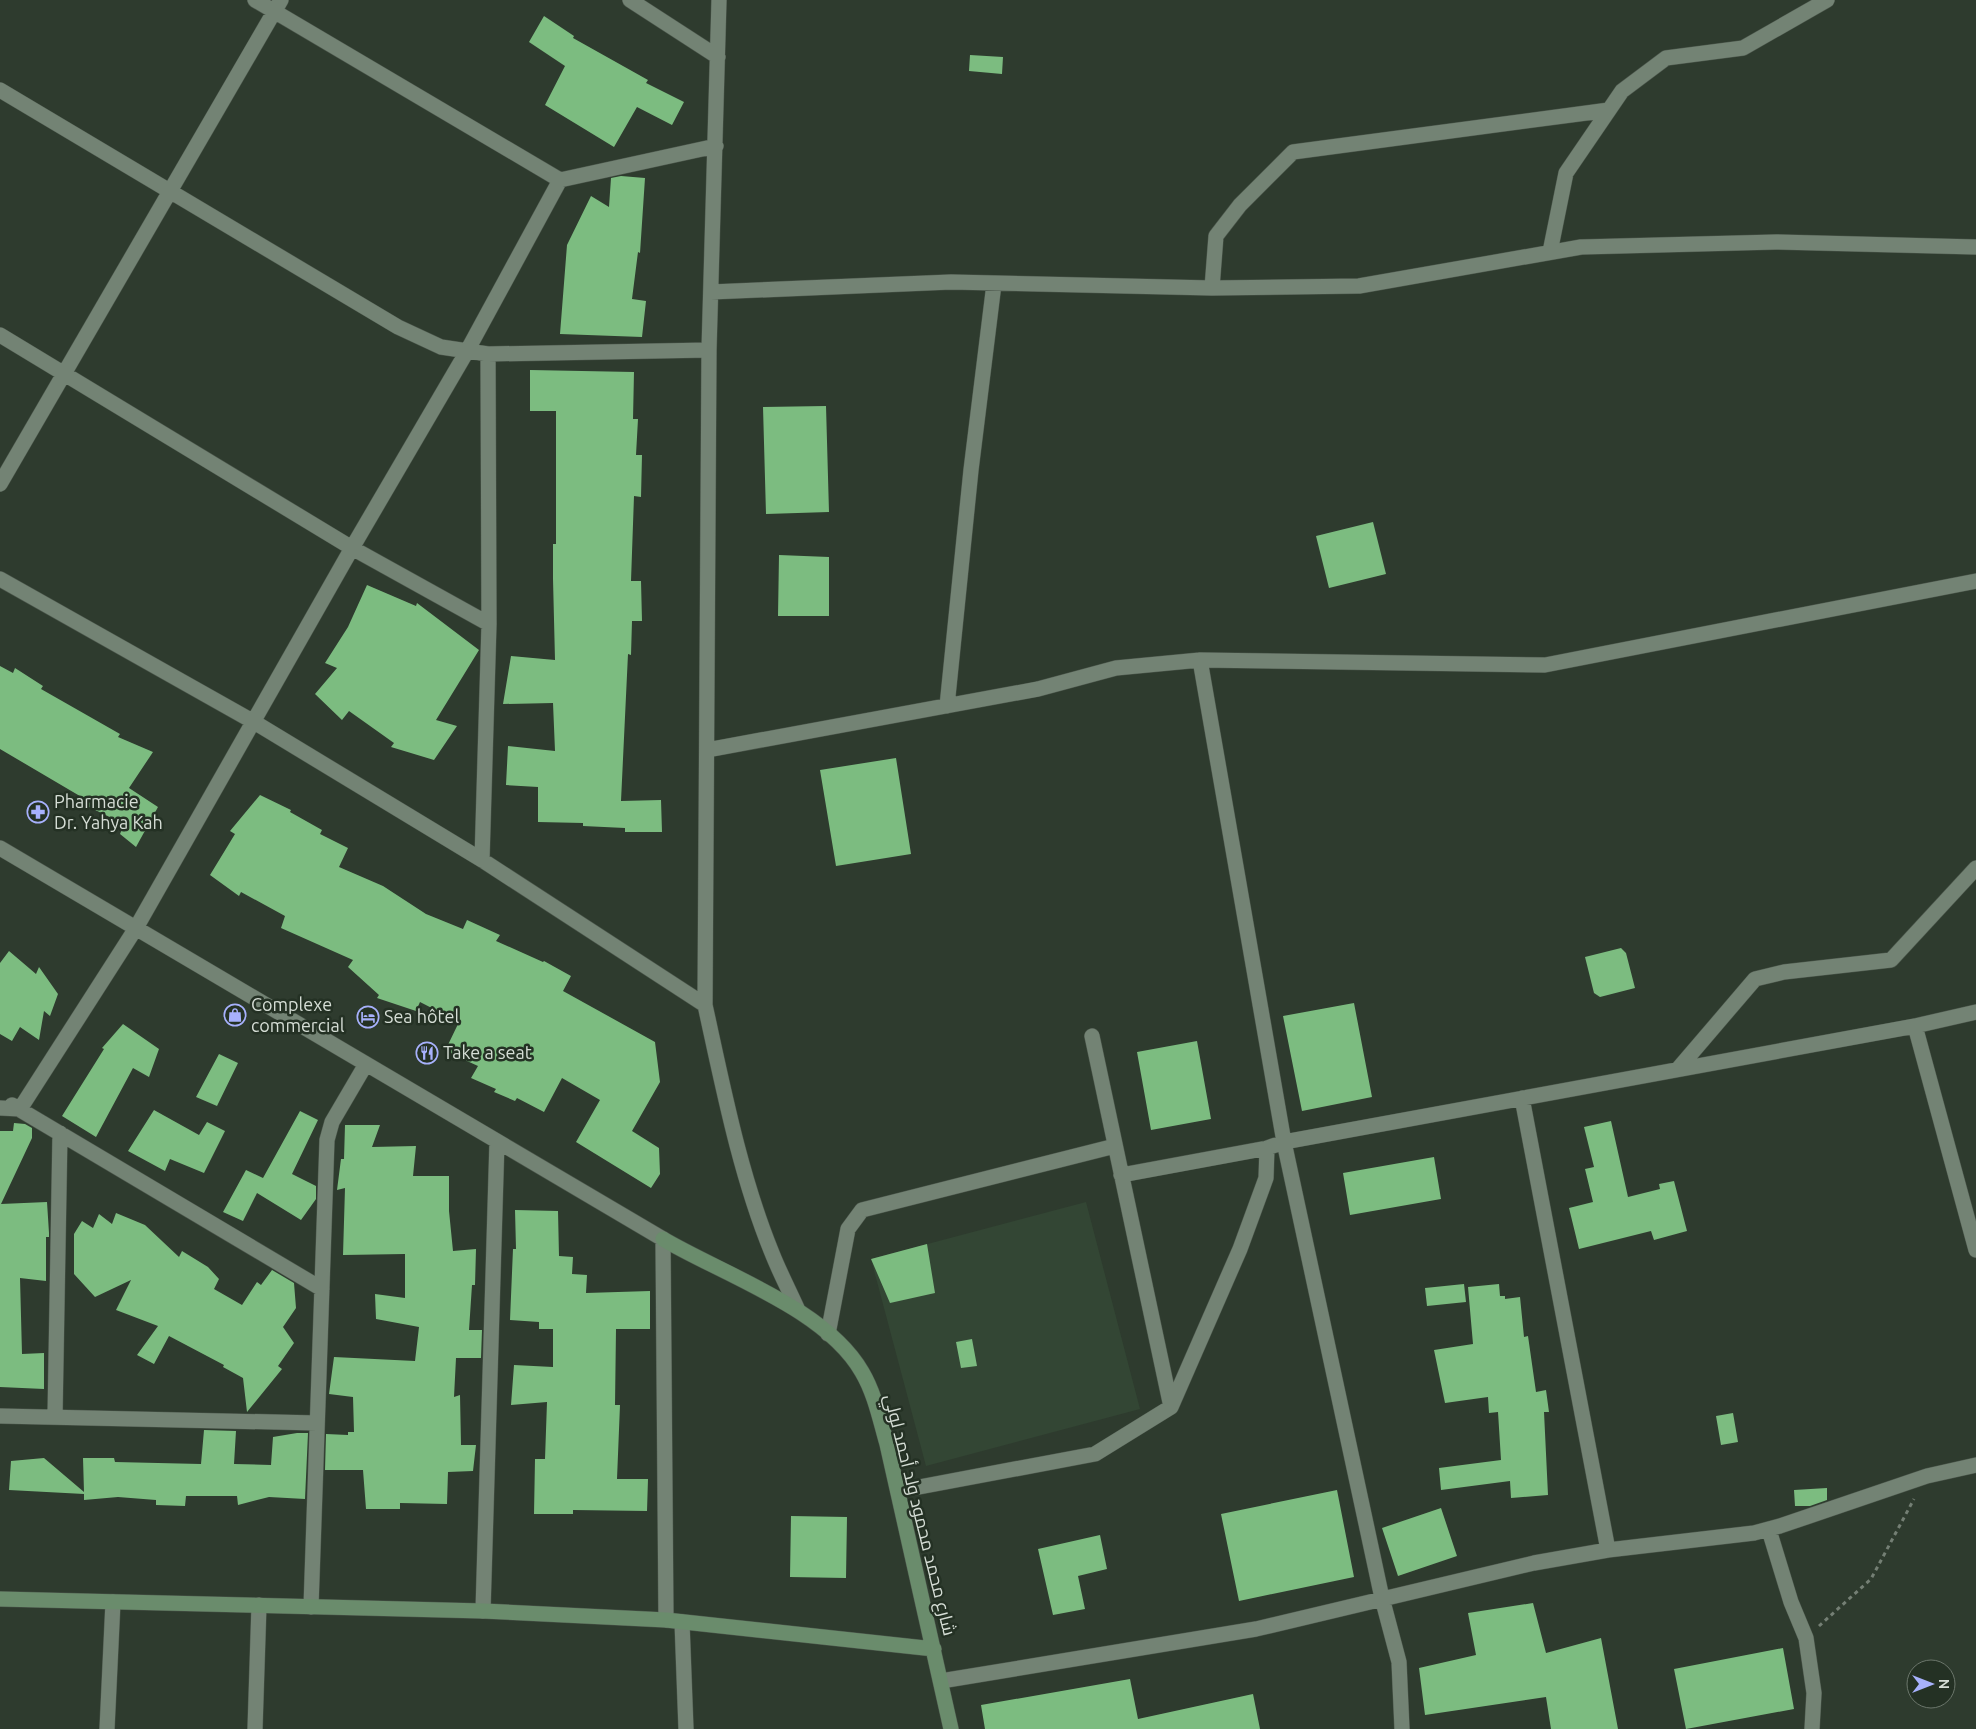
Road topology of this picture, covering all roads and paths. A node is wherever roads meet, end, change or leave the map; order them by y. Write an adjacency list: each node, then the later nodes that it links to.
1 (254, 0): 5 (street)
2 (630, 0): 6 (street)
3 (719, 0): 6 (street)
4 (1827, 0): 8 (street)
5 (277, 6): 10 (street); 11 (street)
6 (718, 57): 9 (street)
7 (0, 90): 11 (street)
8 (1609, 110): 13 (street); 15 (street)
9 (716, 146): 10 (street); 16 (street)
10 (560, 180): 19 (street)
11 (170, 189): 19 (street); 21 (street)
12 (1976, 247): 13 (street)
13 (1550, 252): 15 (street)
14 (994, 284): 15 (street); 16 (street); 28 (street)
15 (1212, 288)
16 (711, 292): 18 (street)
17 (0, 335): 21 (street)
18 (709, 350): 20 (street); 30 (street)
19 (466, 352): 20 (street); 23 (street)
20 (488, 354): 26 (street)
21 (63, 373): 22 (street); 23 (street)
22 (0, 484)
23 (352, 548): 26 (street); 29 (street)
24 (0, 579): 29 (street)
25 (1976, 581): 27 (street)
26 (489, 624): 32 (street)
27 (1200, 660): 28 (street); 47 (street)
28 (947, 706): 30 (street)
29 (254, 722): 32 (street); 34 (street)
30 (707, 750): 35 (street)
31 (0, 848): 34 (street)
32 (482, 860): 35 (street)
33 (1976, 868): 40 (street)
34 (136, 928): 39 (street); 44 (street)
35 (705, 1006): 54 (street)
36 (1976, 1012): 37 (street)
37 (1915, 1026): 40 (street); 52 (street)
38 (1092, 1036): 48 (street)
39 (366, 1064): 46 (street); 53 (street)
40 (1678, 1069): 42 (street)
41 (0, 1098): 44 (street)
42 (1522, 1098): 47 (street); 64 (street)
43 (0, 1108): 44 (street)
44 (20, 1109): 45 (street)
45 (60, 1133): 53 (street); 58 (street)
46 (497, 1141): 51 (street); 70 (street)
47 (1284, 1142): 49 (street); 65 (street)
48 (1115, 1146): 50 (street); 55 (street)
49 (1266, 1148): 50 (street); 56 (street)
50 (1122, 1175): 56 (street)
51 (662, 1239): 54 (street, شارع محمد محمود ولد أحمد لولي); 71 (street)
52 (1976, 1250)
53 (322, 1289): 59 (street)
54 (797, 1308): 55 (street, شارع محمد محمود ولد أحمد لولي)
55 (828, 1334): 62 (street, شارع محمد محمود ولد أحمد لولي)
56 (1171, 1408): 62 (street)
57 (0, 1416): 58 (street)
58 (55, 1417): 59 (street)
59 (317, 1423): 69 (street)
60 (1976, 1465): 61 (street)
61 (1926, 1476): 63 (street); 73 (path)
62 (898, 1491): 74 (street, شارع محمد محمود ولد أحمد لولي)
63 (1769, 1530): 64 (street); 73 (street)
64 (1608, 1550): 65 (street)
65 (1382, 1598): 75 (street); 80 (street)
66 (0, 1599): 67 (street)
67 (113, 1602): 68 (street); 76 (street)
68 (259, 1605): 69 (street); 77 (street)
69 (311, 1607): 70 (street)
70 (482, 1611): 71 (street)
71 (666, 1620): 72 (street)
72 (682, 1622): 74 (street); 78 (street)
73 (1806, 1638): 81 (street)
74 (934, 1649): 75 (street, شارع محمد محمود ولد أحمد لولي)
75 (941, 1681): 79 (street, شارع محمد محمود ولد أحمد لولي)
76 (108, 1729)
77 (255, 1729)
78 (686, 1729)
79 (951, 1729)
80 (1402, 1729)
81 (1812, 1729)

